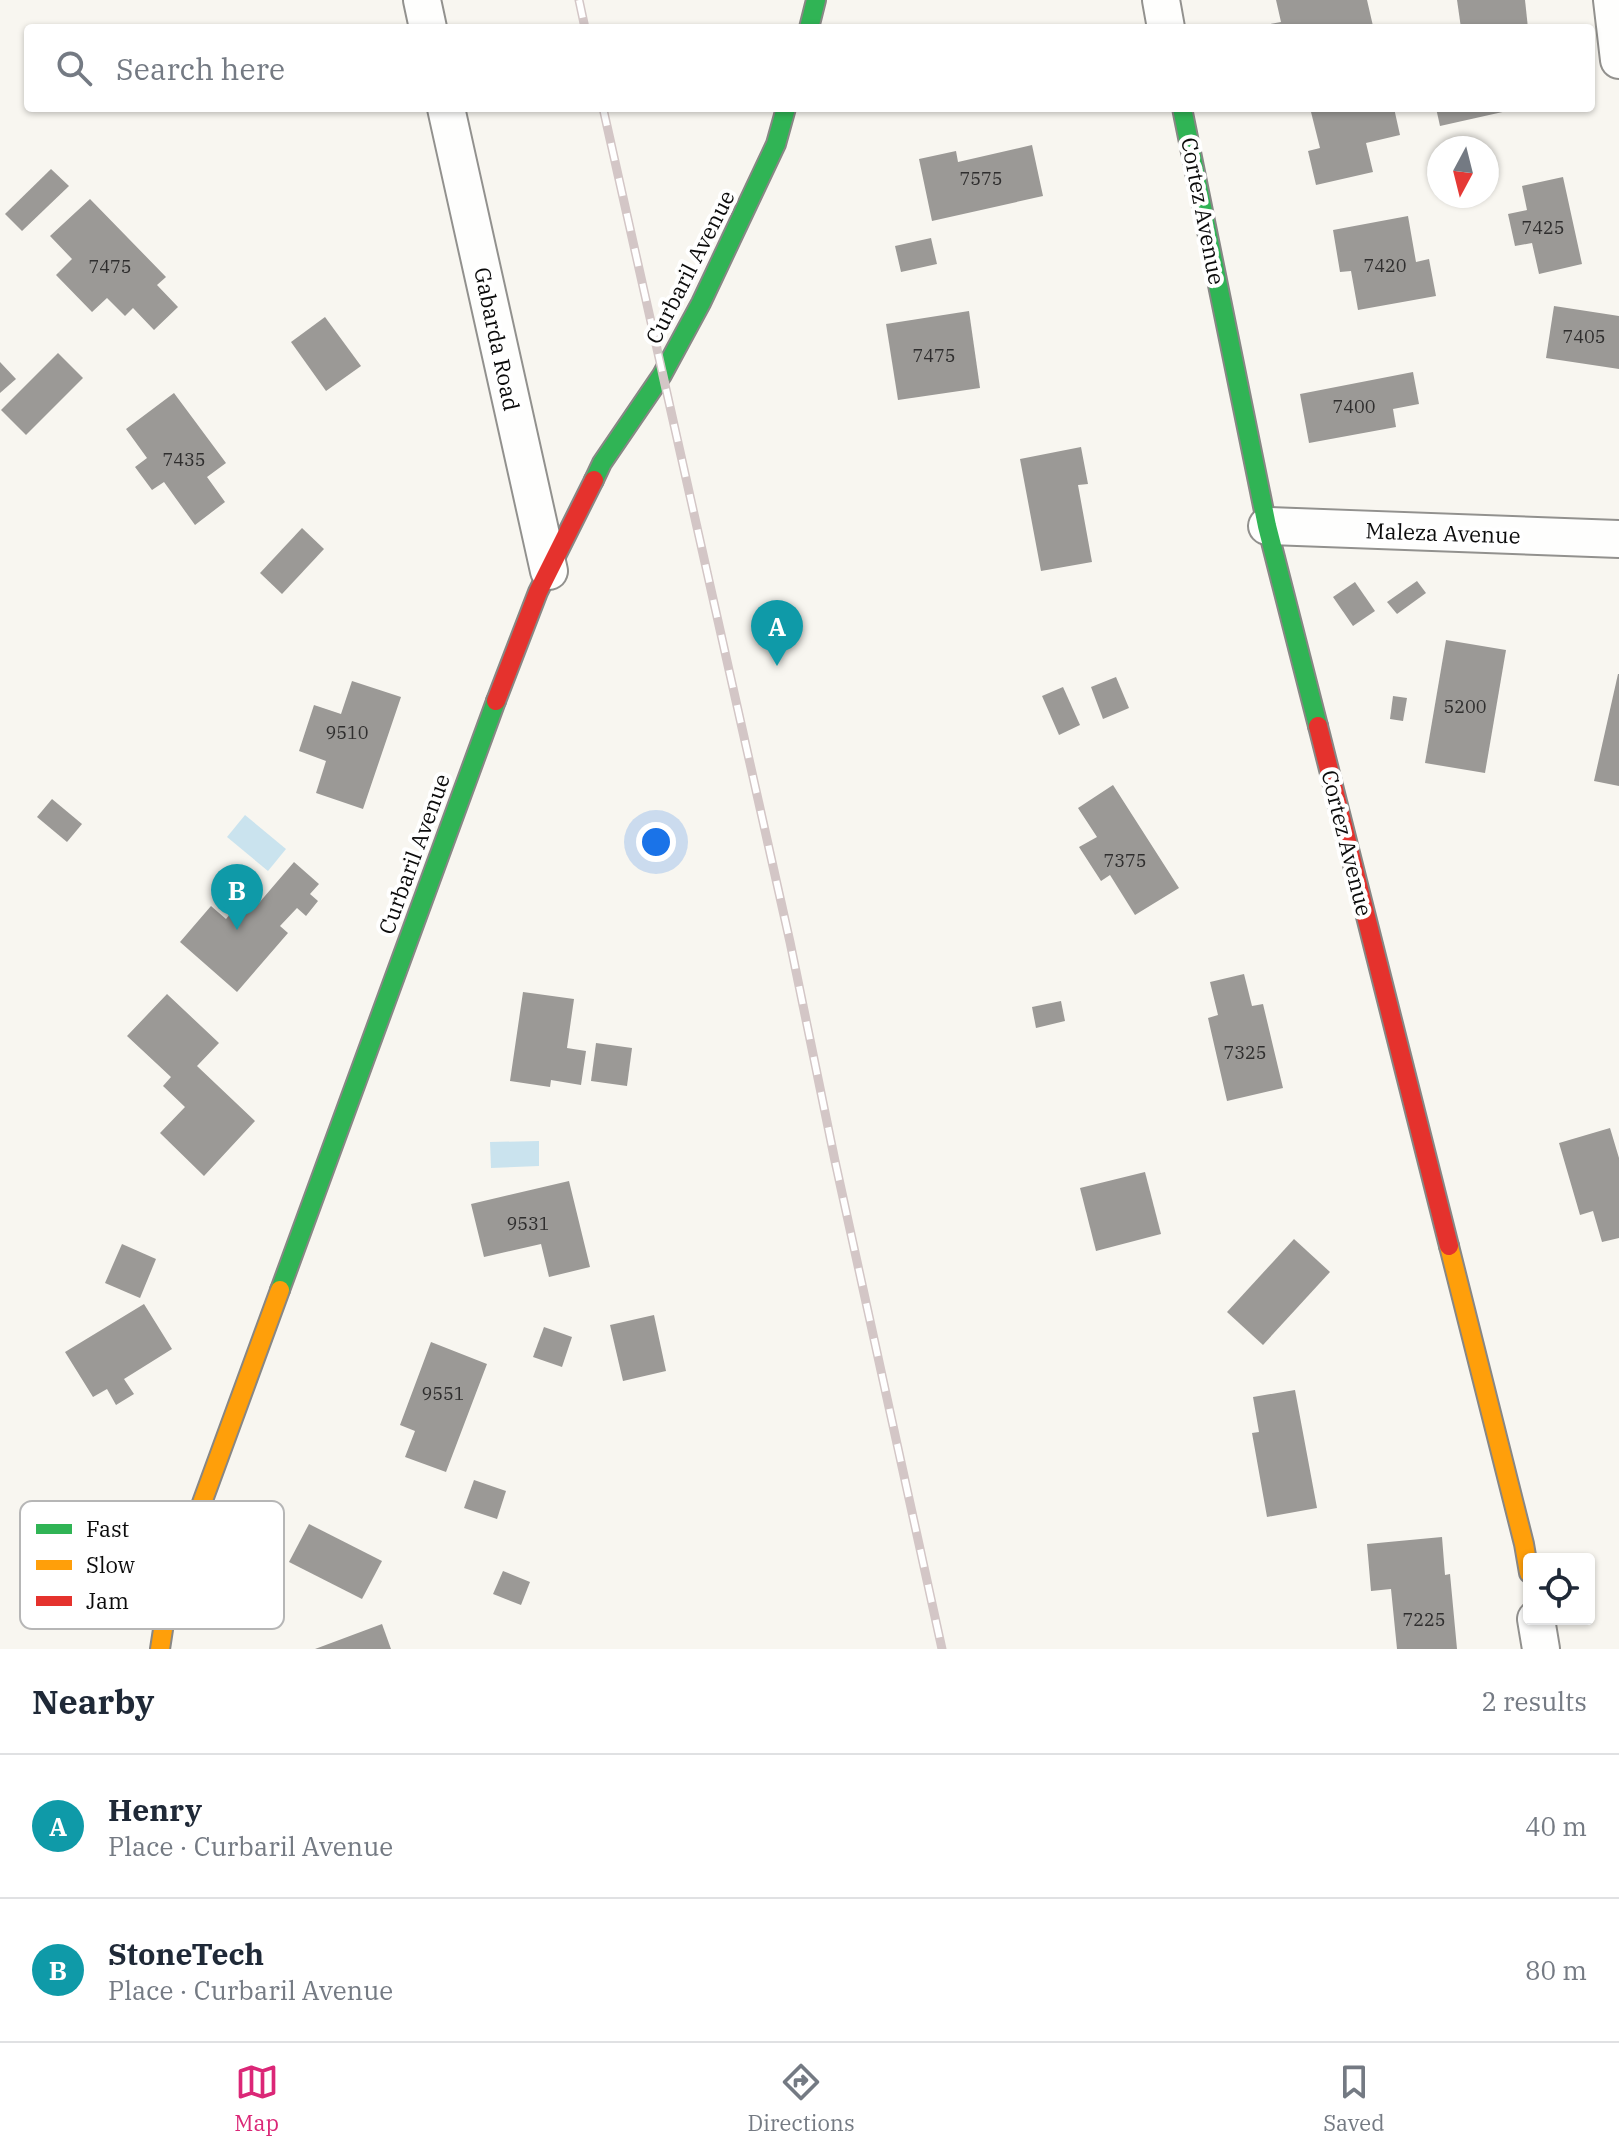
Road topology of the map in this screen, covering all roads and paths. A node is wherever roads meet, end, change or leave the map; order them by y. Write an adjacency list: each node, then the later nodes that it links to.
1 (422, 0): 5 (street)
2 (816, 0): 6 (street)
3 (1161, 0): 7 (street)
4 (1612, 0): 8 (street)
5 (427, 24)
6 (810, 24)
7 (1165, 24)
8 (1619, 60)
9 (447, 112): 14 (street, Gabarda Road)
10 (785, 112): 14 (street, Curbaril Avenue)
11 (1183, 112): 12 (street, Cortez Avenue)
12 (1267, 526): 13 (street, Maleza Avenue); 16 (street, Cortez Avenue)
13 (1619, 539)
14 (549, 571): 15 (street, Curbaril Avenue)
15 (203, 1501)
16 (1525, 1553)
17 (1537, 1625): 20 (street)
18 (163, 1629): 19 (street, Curbaril Avenue)
19 (160, 1649)
20 (1541, 1649)

